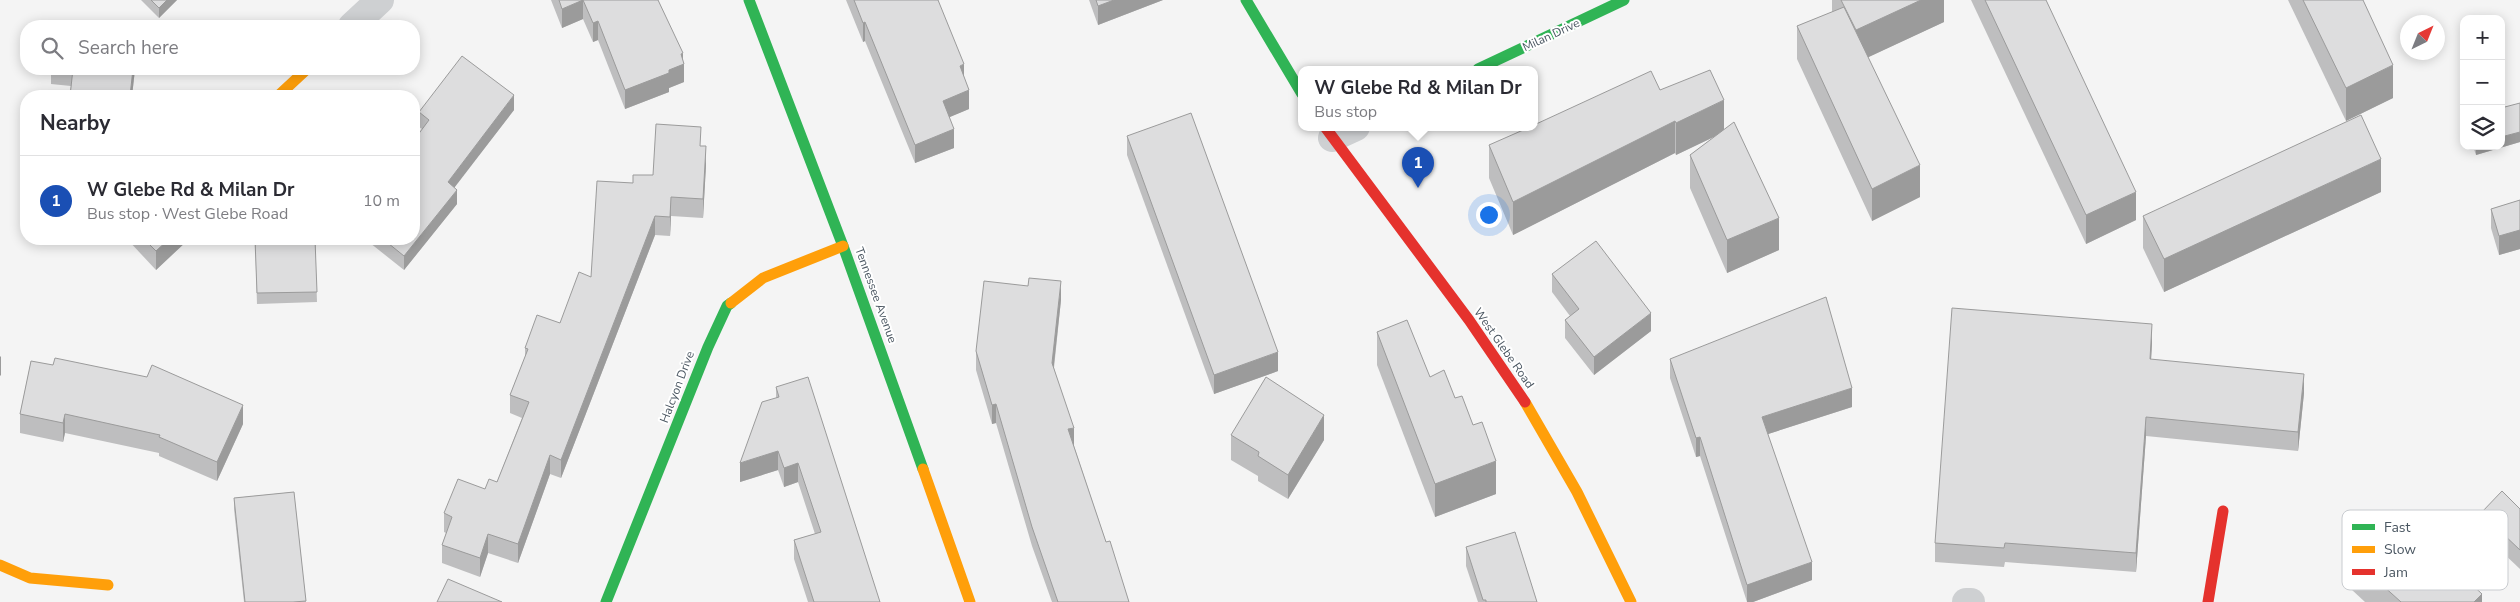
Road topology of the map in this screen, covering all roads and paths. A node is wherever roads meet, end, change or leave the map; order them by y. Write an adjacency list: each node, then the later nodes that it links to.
1 (380, 0): 5 (street)
2 (749, 0): 11 (street, Tennessee Avenue)
3 (1246, 0): 8 (street)
4 (1624, 0): 6 (street, Milan Drive)
5 (358, 20)
6 (1484, 66)
7 (301, 75): 9 (street)
8 (1298, 87)
9 (284, 90)
10 (1339, 131): 17 (street, West Glebe Road)
11 (843, 246): 15 (street, Halcyon Drive); 16 (street, Tennessee Avenue)
12 (2223, 511): 20 (street)
13 (0, 565): 14 (street)
14 (108, 585)
15 (606, 602)
16 (970, 602)
17 (1631, 602)
18 (1966, 602): 19 (street)
19 (1971, 602)
20 (2208, 602)

